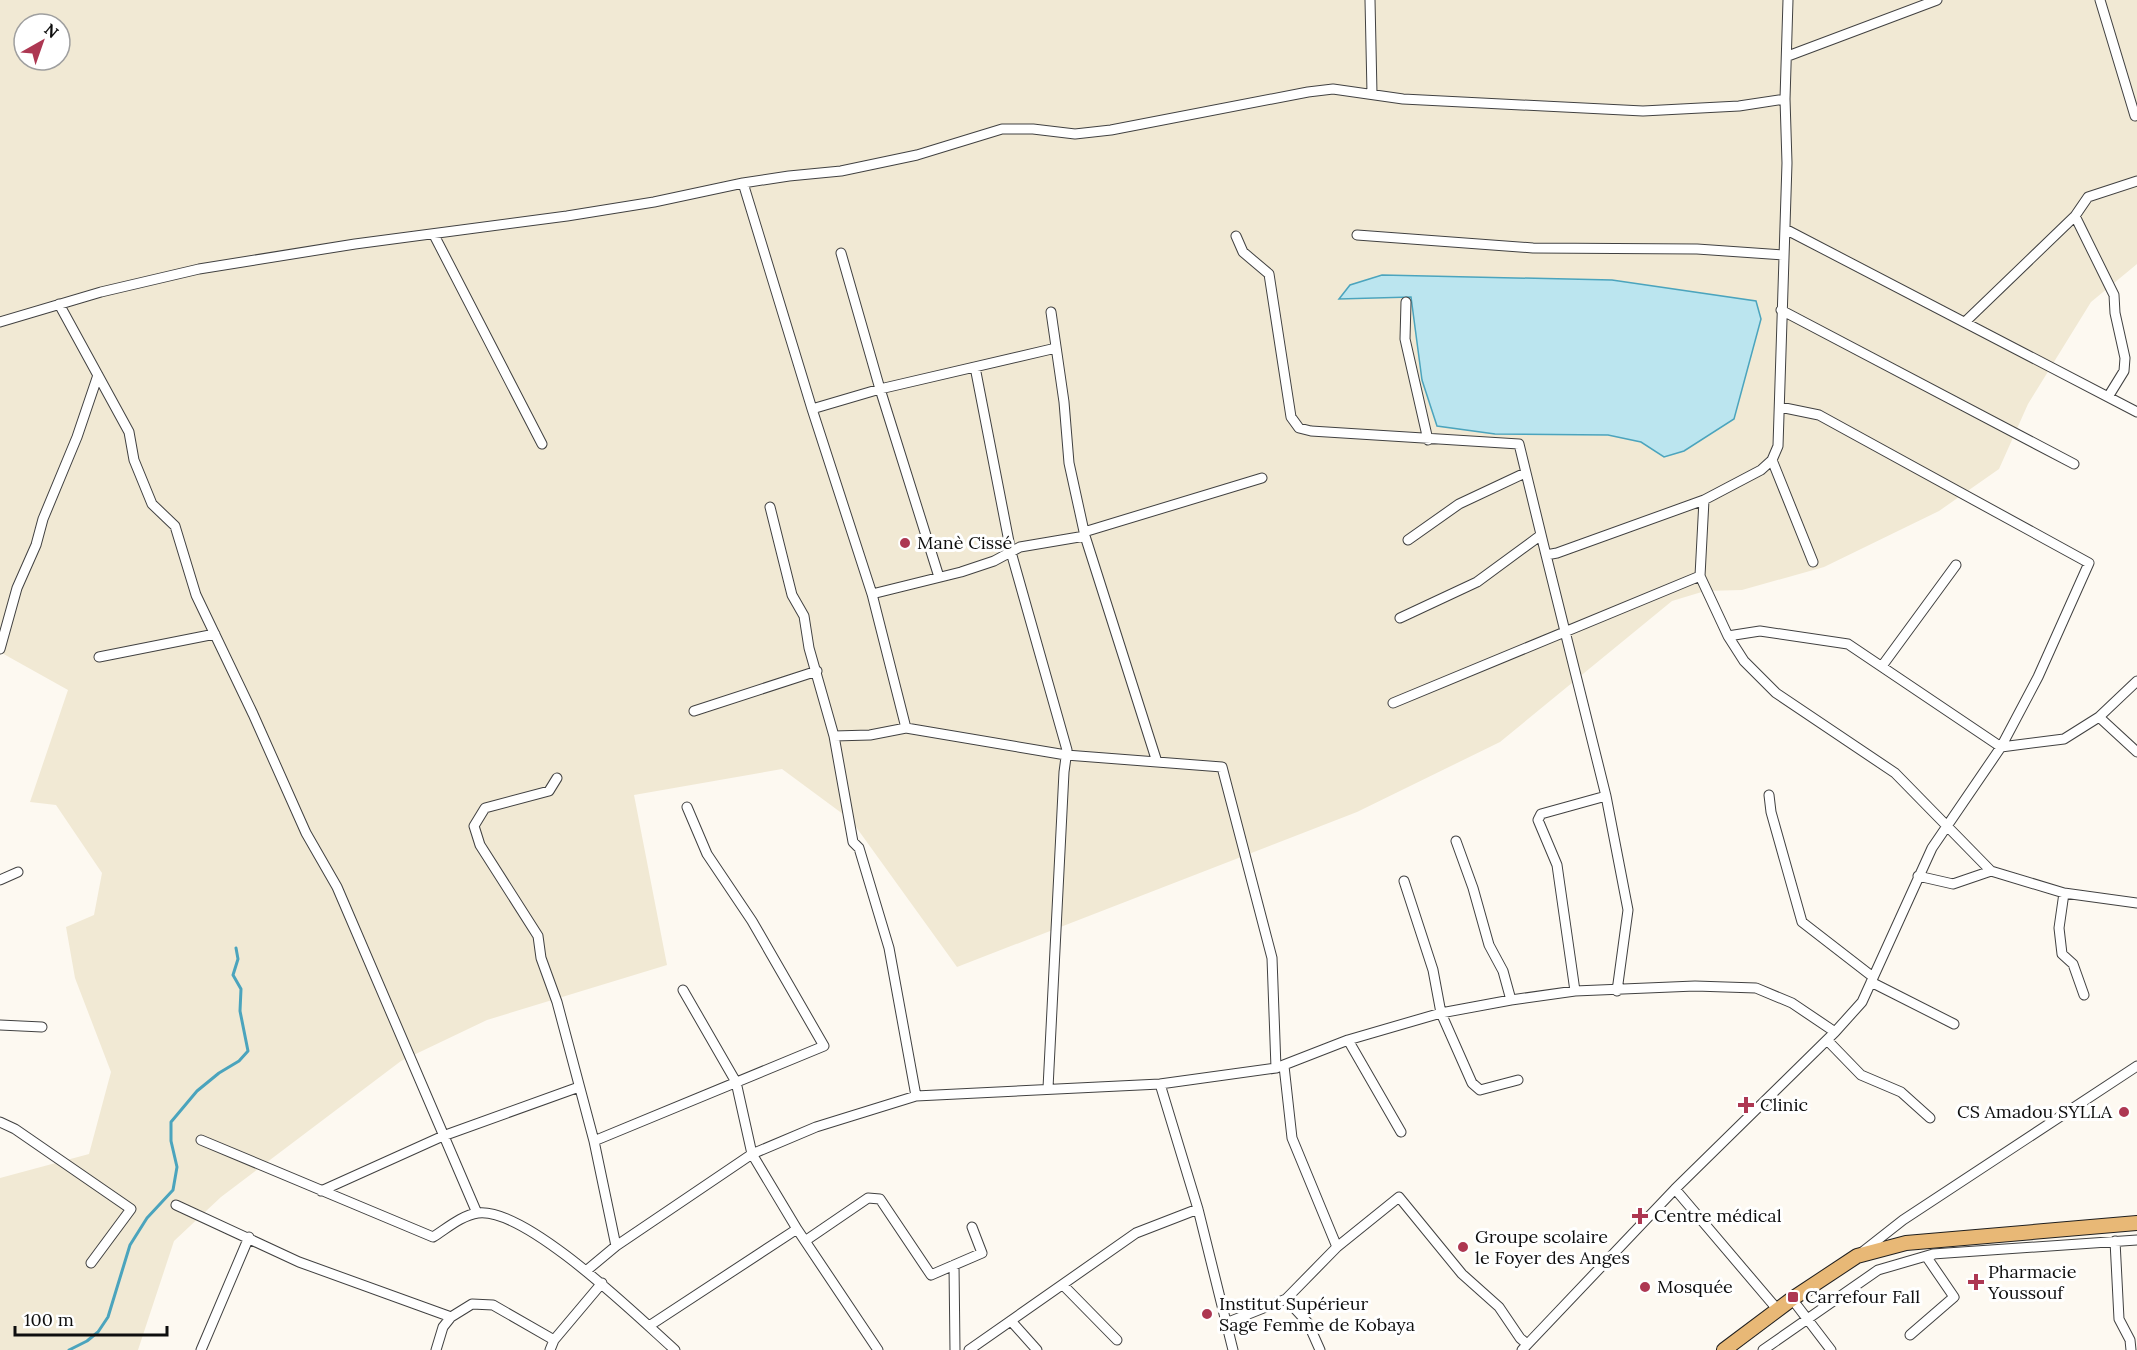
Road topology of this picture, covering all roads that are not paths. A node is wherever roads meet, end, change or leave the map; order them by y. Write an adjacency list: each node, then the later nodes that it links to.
1 (1370, 0): 6 (street)
2 (1788, 0): 5 (street)
3 (1936, 0): 5 (street)
4 (2100, 0): 8 (street)
5 (1788, 56): 7 (street)
6 (1372, 93): 7 (street); 10 (street)
7 (1785, 99): 12 (street)
8 (2135, 116)
9 (2137, 181): 11 (street)
10 (744, 183): 13 (street); 30 (street)
11 (2075, 216): 23 (street); 28 (street)
12 (1785, 229): 17 (street); 23 (street)
13 (434, 235): 19 (street); 33 (street)
14 (1357, 235): 17 (street)
15 (1236, 236): 32 (street)
16 (841, 253): 27 (street)
17 (1783, 255): 20 (street)
18 (1406, 302): 32 (street)
19 (59, 304): 22 (street); 26 (street)
20 (1781, 310): 29 (street); 35 (street)
21 (1051, 312): 24 (street)
22 (0, 322)
23 (1965, 322): 28 (street)
24 (1056, 348): 25 (street); 40 (street)
25 (975, 367): 27 (street); 43 (street)
26 (98, 375): 52 (street); 54 (street)
27 (880, 390): 30 (street); 48 (street)
28 (2108, 397): 31 (street)
29 (1780, 407): 34 (street); 64 (street)
30 (812, 410): 49 (street)
31 (2137, 412)
32 (1428, 440): 36 (street)
33 (542, 444)
34 (1772, 460): 38 (street); 45 (street)
35 (2074, 464)
36 (1526, 473): 41 (street); 42 (street)
37 (1262, 478): 40 (street)
38 (1704, 500): 44 (street); 47 (street)
39 (771, 507): 57 (street)
40 (1085, 534): 43 (street); 67 (street)
41 (1541, 536): 44 (street); 50 (street)
42 (1408, 540)
43 (1011, 552): 48 (street); 66 (street)
44 (1546, 555): 51 (street)
45 (1813, 562)
46 (1956, 564): 56 (street)
47 (1700, 576): 51 (street); 53 (street)
48 (939, 577): 49 (street)
49 (872, 594): 62 (street)
50 (1400, 618)
51 (1564, 631): 59 (street); 70 (street)
52 (215, 634): 55 (street); 105 (street)
53 (1728, 636): 56 (street); 72 (street)
54 (0, 649)
55 (99, 657)
56 (1882, 666): 64 (street)
57 (817, 671): 60 (street); 63 (street)
58 (2137, 681): 61 (street)
59 (1393, 703)
60 (694, 711)
61 (2099, 717): 64 (street); 65 (street)
62 (906, 728): 63 (street); 66 (street)
63 (834, 736): 101 (street)
64 (2001, 747): 72 (street)
65 (2137, 752)
66 (1066, 755): 67 (street); 100 (street)
67 (1157, 762): 95 (street)
68 (557, 778): 99 (street)
69 (1769, 795): 81 (street)
70 (1606, 796): 83 (street); 84 (street)
71 (687, 807): 97 (street)
72 (1948, 826): 74 (street); 76 (street)
73 (1456, 841): 86 (street)
74 (1991, 871): 76 (street); 79 (street)
75 (18, 872): 77 (street)
76 (1918, 876): 81 (street)
77 (0, 880)
78 (1404, 881): 87 (street)
79 (2064, 893): 80 (street); 85 (street)
80 (2137, 903)
81 (1872, 980): 88 (street); 91 (street)
82 (683, 990): 97 (street)
83 (1575, 991): 84 (street); 86 (street)
84 (1617, 991): 91 (street)
85 (2084, 996)
86 (1511, 1000): 87 (street)
87 (1440, 1013): 92 (street); 96 (street)
88 (1954, 1024)
89 (0, 1025): 90 (street)
90 (42, 1027)
91 (1834, 1032): 93 (street)
92 (1348, 1040): 95 (street); 104 (street)
93 (1827, 1040): 102 (street); 109 (street)
94 (2137, 1066): 125 (street)
95 (1280, 1067): 98 (street); 123 (street)
96 (1518, 1080)
97 (736, 1082): 107 (street); 108 (street)
98 (1160, 1084): 100 (street); 112 (street)
99 (579, 1087): 105 (street); 107 (street)
100 (1048, 1088): 101 (street)
101 (916, 1096): 108 (street)
102 (1930, 1118)
103 (0, 1122): 126 (street)
104 (1401, 1132)
105 (443, 1136): 110 (street); 113 (street)
106 (201, 1140): 110 (street)
107 (594, 1141): 121 (street)
108 (752, 1154): 116 (street); 121 (street)
109 (1675, 1189): 133 (street); 143 (street)
110 (321, 1191): 113 (street)
111 (176, 1205): 117 (street)
112 (1198, 1209): 130 (street); 137 (street)
113 (477, 1213): 128 (street)
114 (2137, 1223): 122 (main road)
115 (972, 1227): 127 (street)
116 (797, 1229): 119 (street); 138 (street)
117 (249, 1237): 134 (street); 144 (street)
118 (2137, 1240): 120 (street)
119 (805, 1241): 127 (street); 148 (street)
120 (2115, 1241): 122 (street); 140 (street)
121 (616, 1246): 128 (street)
122 (1947, 1246): 124 (street); 125 (main road)
123 (1337, 1247): 131 (street); 143 (street)
124 (1933, 1254): 135 (street); 139 (street)
125 (1857, 1256): 132 (main road)
126 (91, 1263)
127 (954, 1266): 149 (street)
128 (586, 1271): 129 (street)
129 (602, 1283): 138 (street); 141 (street)
130 (1063, 1285): 136 (street); 142 (street)
131 (1286, 1299): 137 (street); 153 (street)
132 (1792, 1299): 133 (main road); 135 (street)
133 (1777, 1309): 154 (main road)
134 (451, 1317): 141 (street); 145 (street)
135 (1807, 1318): 155 (street); 156 (street)
136 (1011, 1321): 150 (street); 151 (street)
137 (1226, 1323): 152 (street)
138 (648, 1326): 147 (street)
139 (1910, 1335)
140 (2133, 1339): 157 (street)
141 (554, 1340): 146 (street)
142 (1117, 1340)
143 (1525, 1347)
144 (201, 1350)
145 (436, 1350)
146 (550, 1350)
147 (675, 1350)
148 (878, 1350)
149 (955, 1350)
150 (969, 1350)
151 (1037, 1350)
152 (1233, 1350)
153 (1320, 1350)
154 (1724, 1350)
155 (1763, 1350)
156 (1831, 1350)
157 (2131, 1350)

